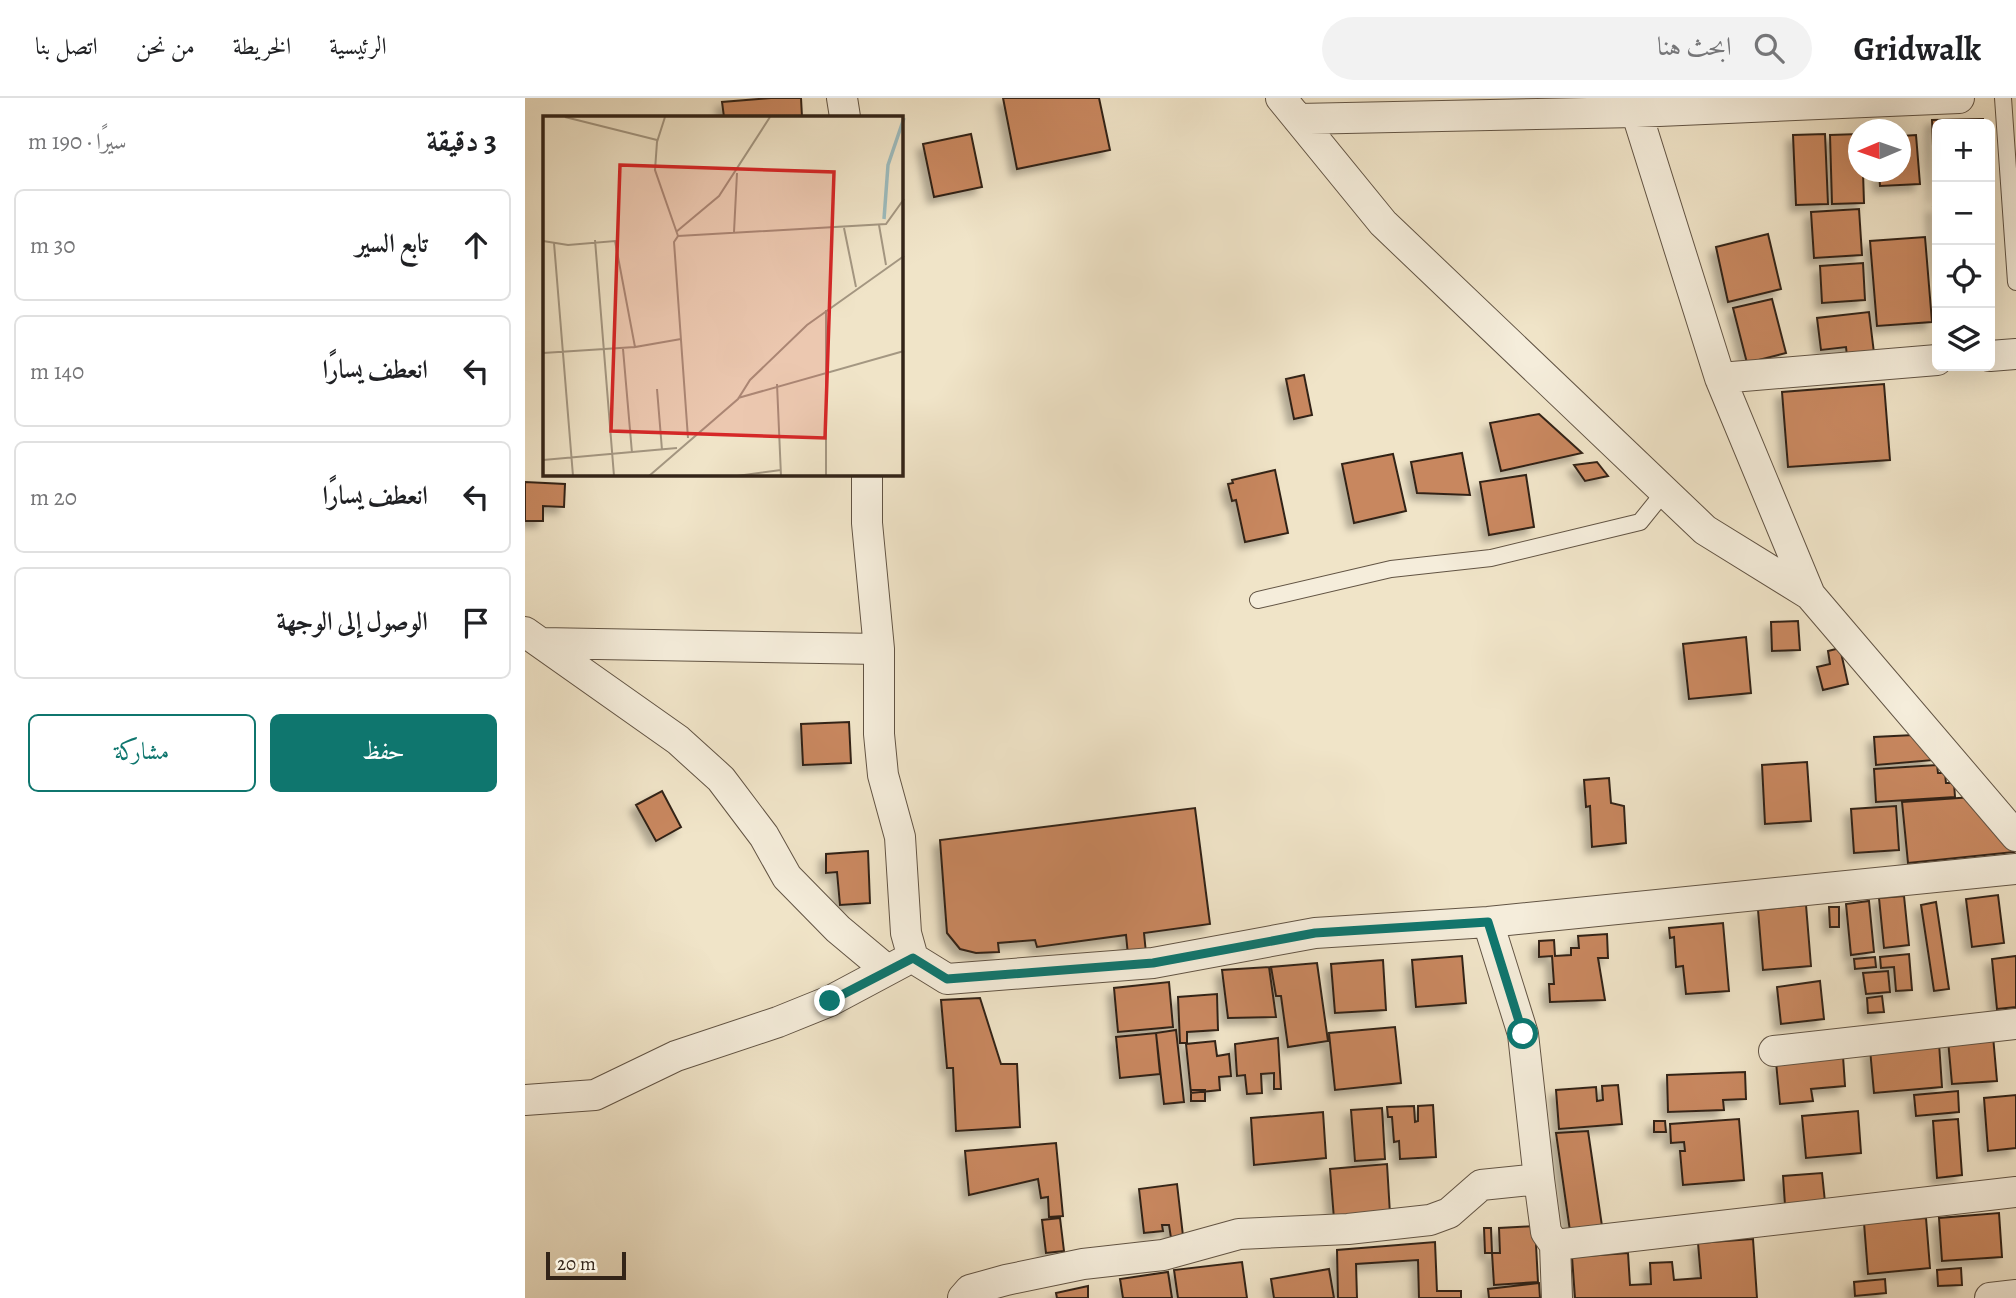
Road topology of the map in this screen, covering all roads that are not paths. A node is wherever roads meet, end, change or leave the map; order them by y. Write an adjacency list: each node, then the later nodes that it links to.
1 (842, 98): 6 (street)
2 (1959, 98): 4 (street)
3 (2003, 98): 7 (lane)
4 (1634, 105): 5 (street); 11 (street)
5 (1289, 108): 13 (street)
6 (845, 116)
7 (2016, 282)
8 (2016, 354): 9 (street)
9 (1995, 356)
10 (1932, 360): 11 (street)
11 (1720, 377): 14 (street)
12 (867, 476): 17 (street)
13 (1665, 491): 14 (street); 15 (lane)
14 (1810, 595): 18 (street)
15 (1258, 600)
16 (533, 638): 17 (street); 21 (street)
17 (879, 649): 21 (street)
18 (2016, 836)
19 (2016, 869): 20 (street)
20 (1488, 922): 21 (street); 25 (street)
21 (900, 964): 24 (street)
22 (2016, 1024): 23 (street)
23 (1774, 1051)
24 (525, 1100)
25 (1539, 1179): 27 (street); 29 (street)
26 (2016, 1192): 27 (street)
27 (1555, 1245): 30 (street)
28 (2016, 1295): 31 (street)
29 (963, 1298)
30 (1557, 1298)
31 (1990, 1298)

